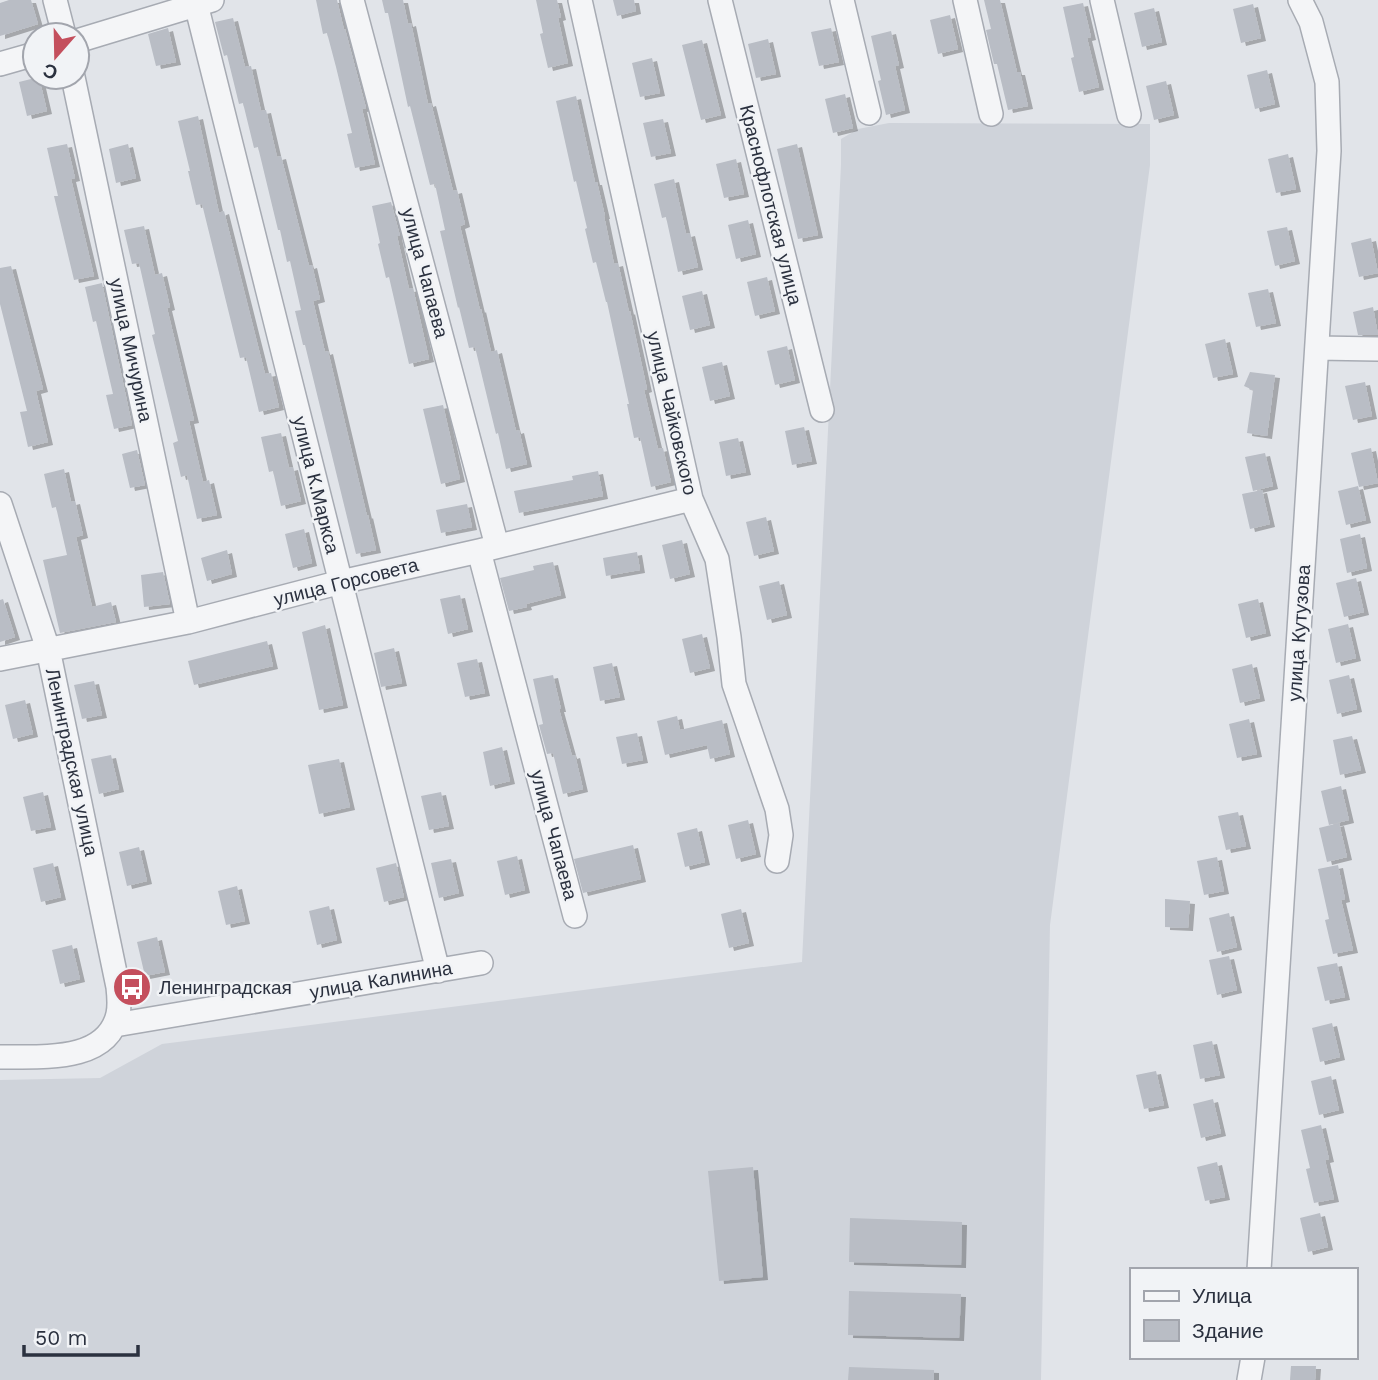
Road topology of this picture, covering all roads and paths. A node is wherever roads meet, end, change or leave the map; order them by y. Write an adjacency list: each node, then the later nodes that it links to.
1 (55, 0): 10 (street)
2 (352, 0): 23 (street, улица Чапаева)
3 (580, 0): 21 (street, улица Чайковского)
4 (720, 0): 20 (street, Краснофлотская улица)
5 (842, 0): 15 (street)
6 (965, 0): 16 (street)
7 (1102, 0): 17 (street)
8 (1300, 0): 18 (street, улица Кутузова)
9 (201, 2): 11 (street); 24 (street, улица К.Маркса)
10 (60, 21)
11 (91, 37)
12 (21, 58): 13 (street)
13 (0, 64)
14 (76, 91): 25 (street, улица Мичурина)
15 (869, 113)
16 (991, 114)
17 (1129, 115)
18 (1317, 348): 19 (street); 34 (street, улица Кутузова)
19 (1378, 349)
20 (822, 410)
21 (691, 499): 23 (street, улица Горсовета); 28 (street, улица Чайковского)
22 (0, 505): 26 (street, Ленинградская улица)
23 (488, 549): 24 (street, улица Горсовета); 29 (street, улица Чапаева)
24 (341, 582): 25 (street, улица Горсовета); 31 (street, улица К.Маркса)
25 (188, 622): 26 (street, улица Горсовета)
26 (48, 649): 27 (street, улица Горсовета); 32 (street, Ленинградская улица)
27 (0, 659)
28 (777, 862)
29 (575, 916)
30 (481, 963): 31 (street, улица Калинина)
31 (438, 971): 32 (street, улица Калинина)
32 (114, 1025): 33 (street)
33 (0, 1056)
34 (1259, 1268)
35 (1253, 1359): 36 (street)
36 (1249, 1380)

